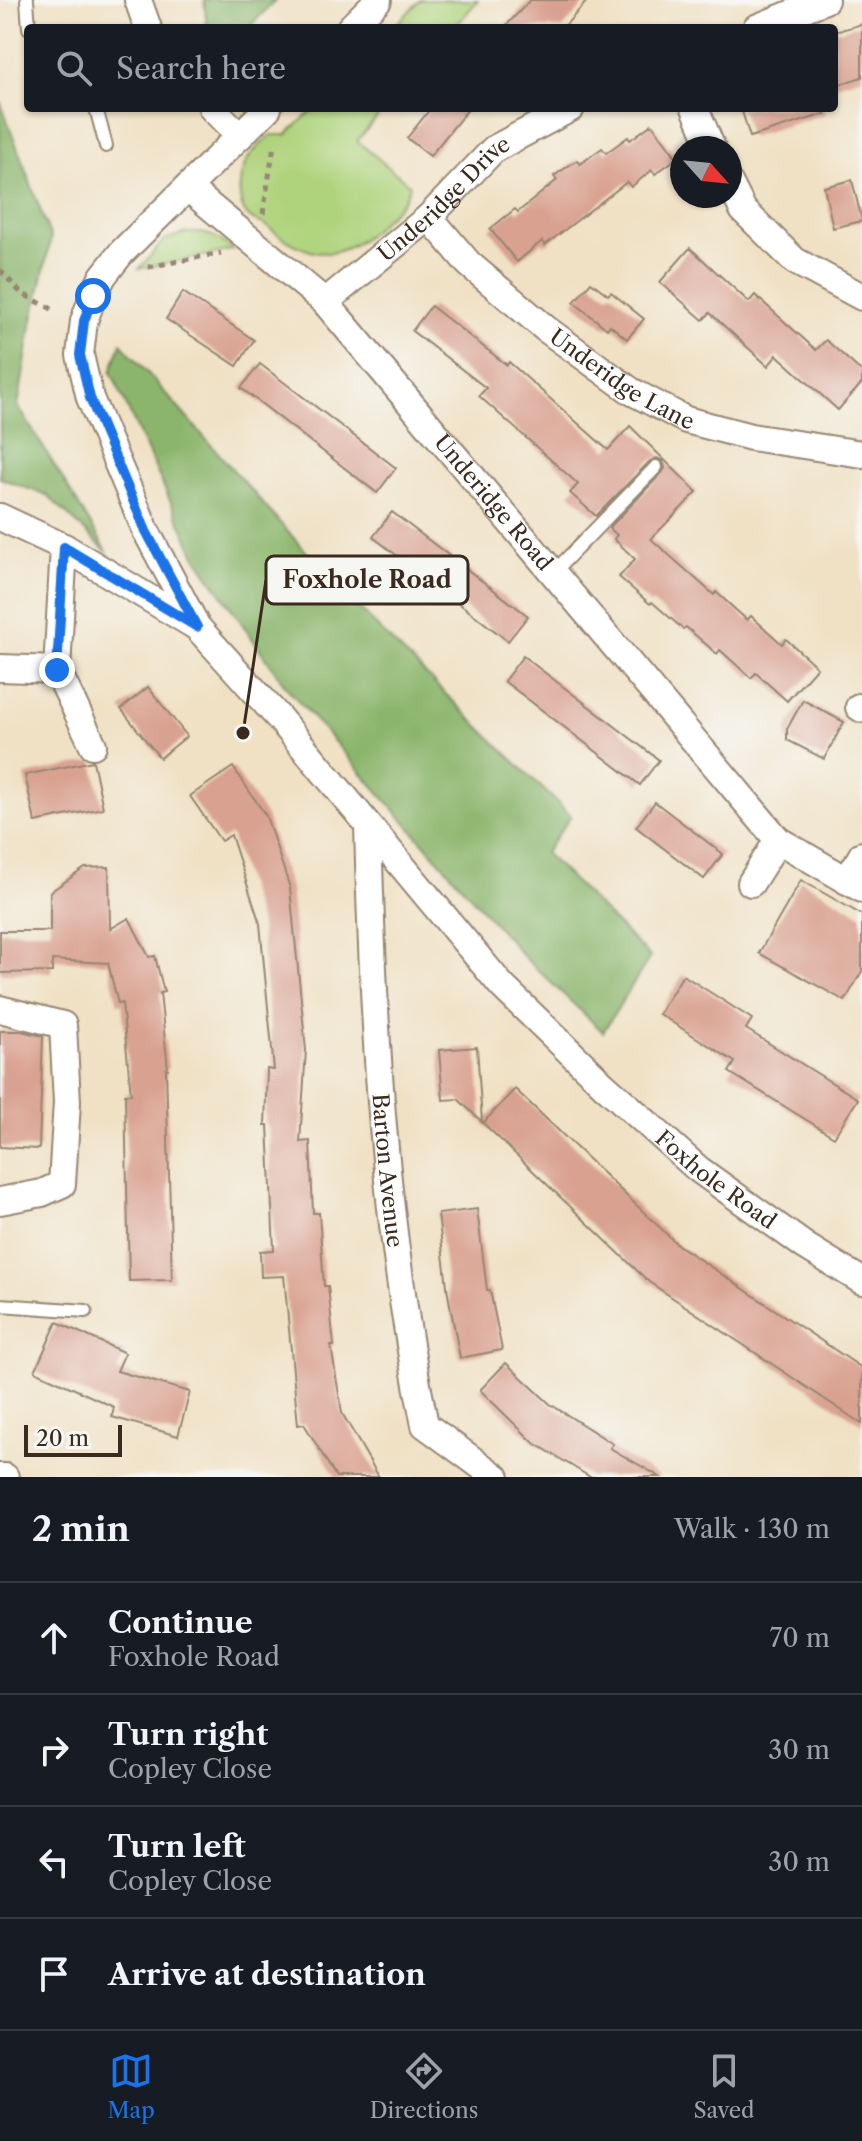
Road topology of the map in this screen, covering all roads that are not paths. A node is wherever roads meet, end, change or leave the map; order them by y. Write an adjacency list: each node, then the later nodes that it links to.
1 (27, 0): 5 (lane)
2 (138, 0): 6 (street)
3 (378, 0): 7 (street)
4 (825, 0): 8 (street)
5 (29, 24)
6 (147, 24)
7 (354, 24)
8 (766, 24)
9 (97, 112): 16 (lane)
10 (216, 112): 14 (street)
11 (264, 112): 14 (street, Foxhole Road)
12 (563, 112): 19 (street, Underidge Drive)
13 (697, 112): 15 (street)
14 (240, 136): 17 (street, Foxhole Road)
15 (707, 136)
16 (106, 146)
17 (188, 188): 21 (street, Underidge Road); 27 (street, Foxhole Road)
18 (742, 208): 20 (street)
19 (429, 217): 21 (street, Underidge Drive); 22 (street, Underidge Lane)
20 (862, 297)
21 (325, 302): 26 (street, Underidge Road)
22 (862, 454)
23 (656, 467): 26 (lane)
24 (0, 517): 25 (street)
25 (64, 547): 27 (street); 29 (street)
26 (552, 574): 32 (street, Underidge Road)
27 (197, 627): 31 (street, Foxhole Road)
28 (0, 668): 29 (street)
29 (57, 670): 30 (street)
30 (93, 745)
31 (368, 825): 38 (street, Foxhole Road); 41 (street, Barton Avenue)
32 (778, 840): 34 (street); 35 (street, Underidge Road)
33 (862, 855): 35 (street)
34 (751, 883)
35 (855, 885)
36 (0, 1009): 37 (street)
37 (0, 1201)
38 (862, 1281)
39 (0, 1305): 40 (lane)
40 (86, 1311)
41 (496, 1477)

